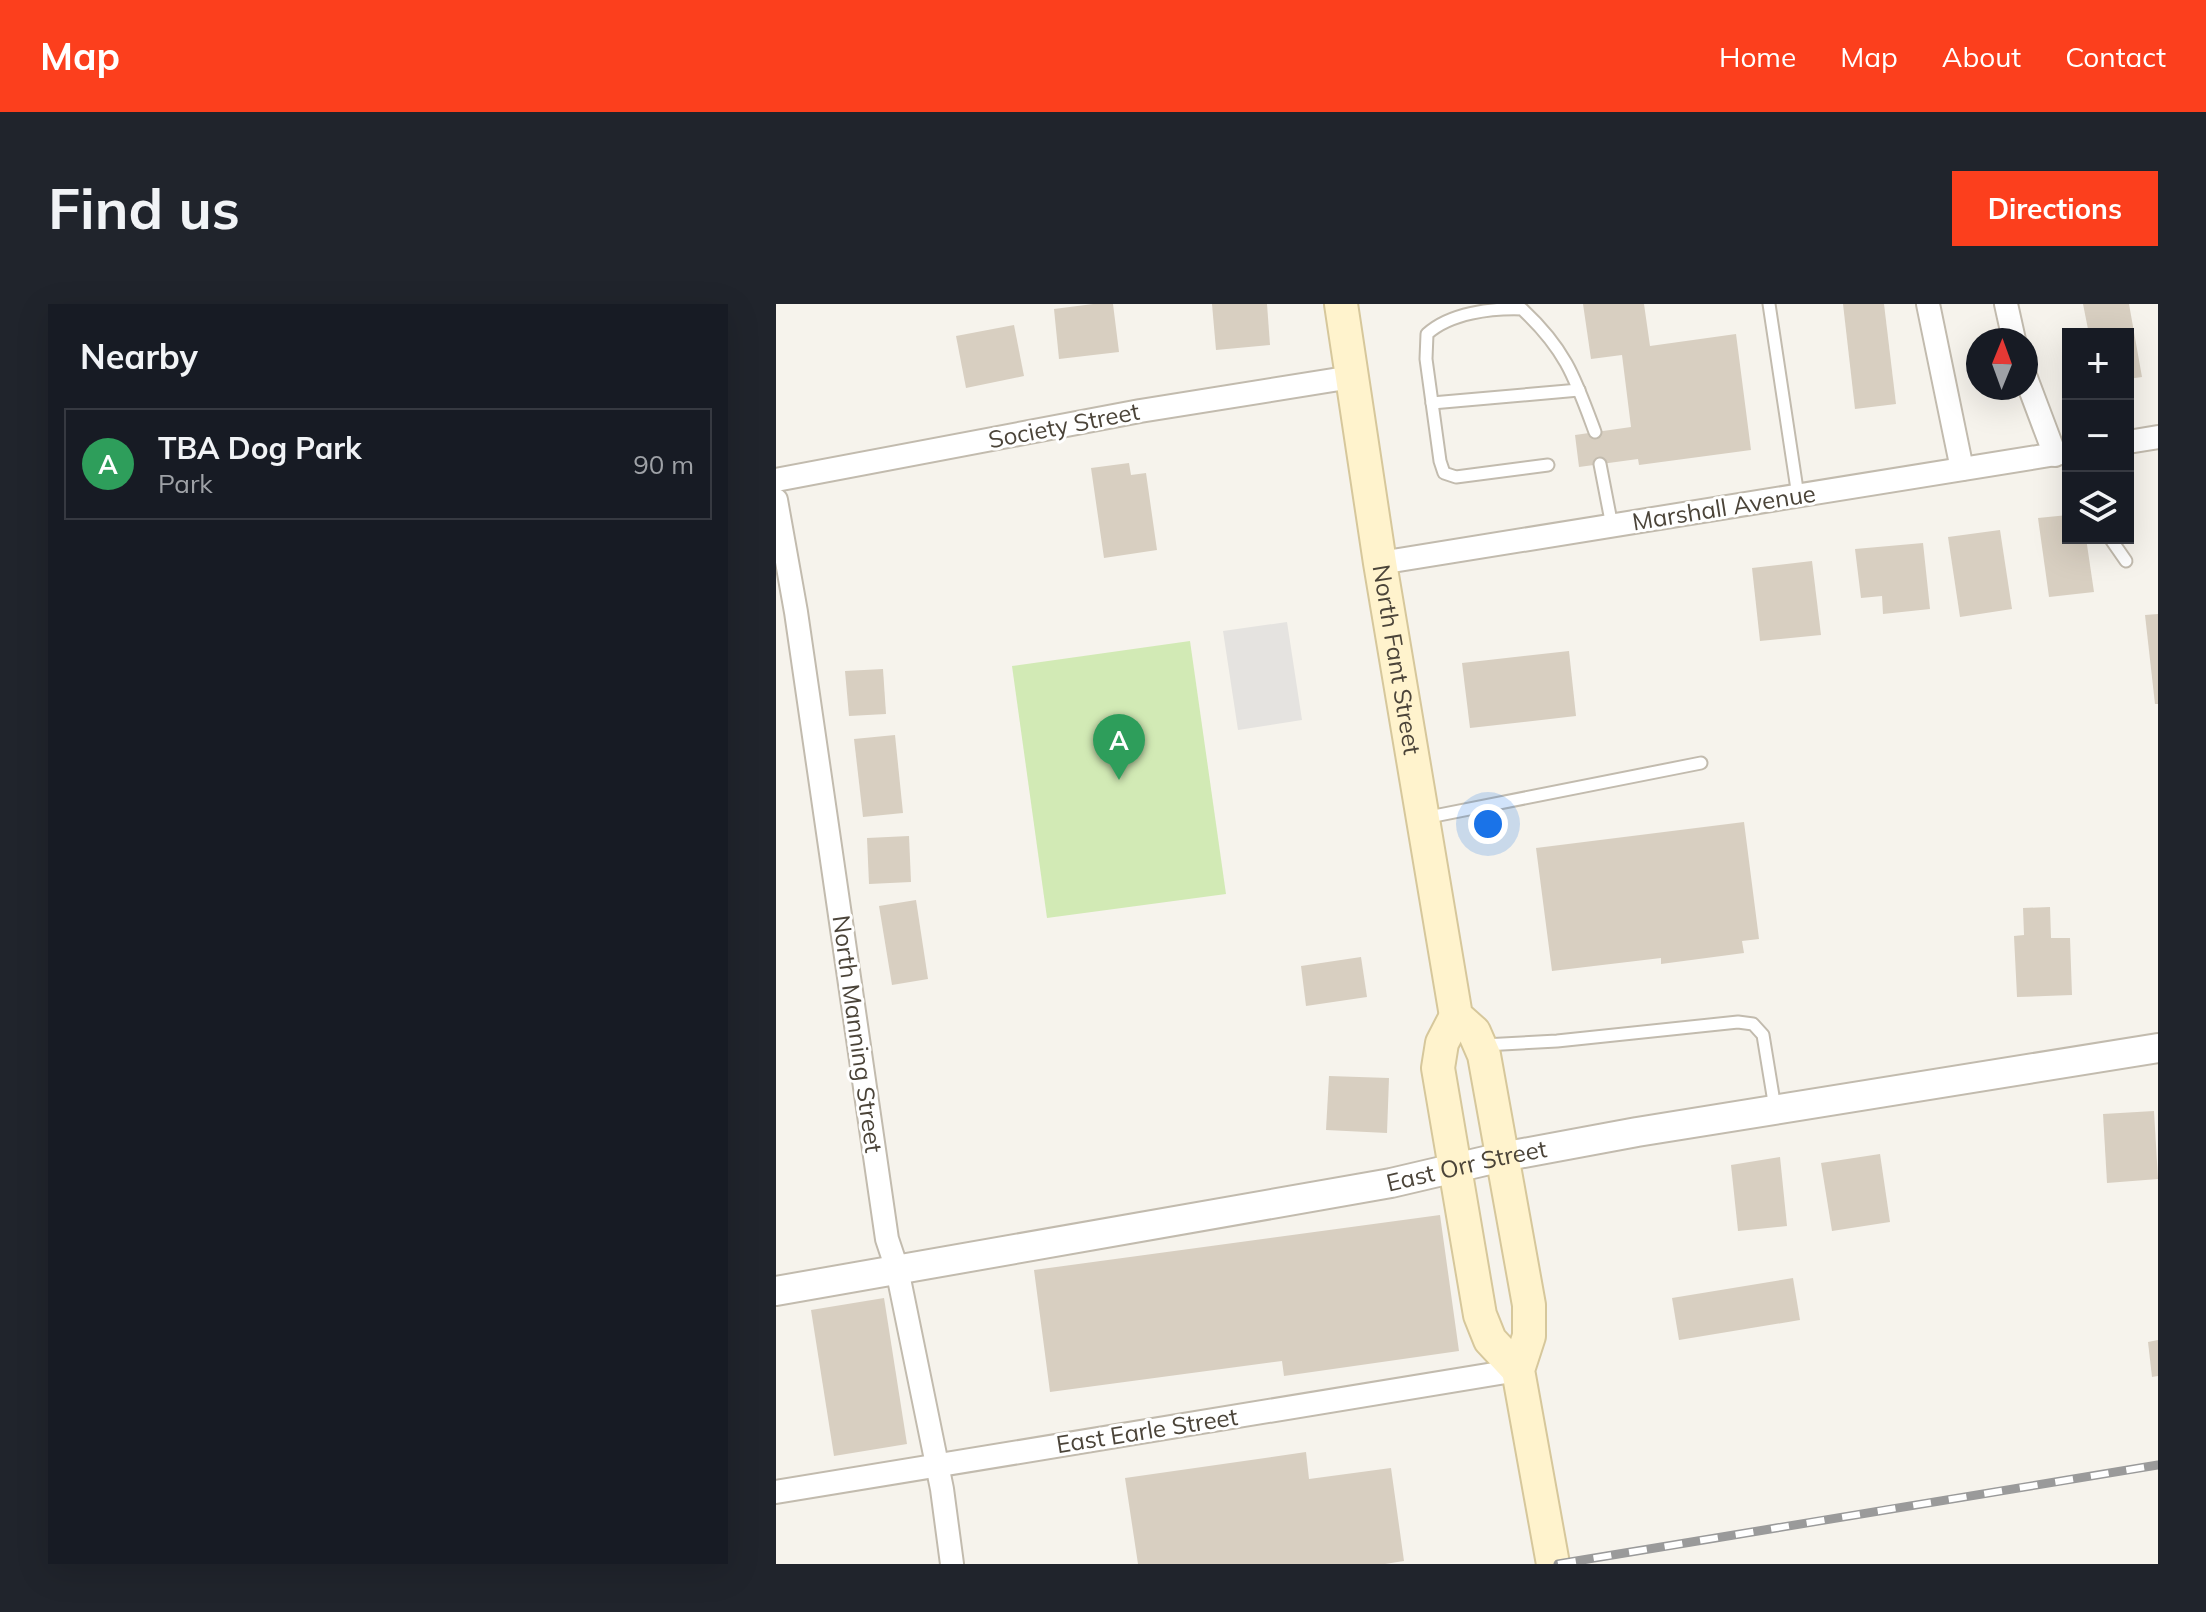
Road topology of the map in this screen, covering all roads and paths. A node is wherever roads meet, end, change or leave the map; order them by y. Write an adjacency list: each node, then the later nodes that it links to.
1 (1341, 304): 6 (main road, North Fant Street)
2 (1769, 304): 18 (lane)
3 (1928, 304): 16 (street)
4 (2006, 304): 5 (street)
5 (2011, 328)
6 (1352, 377): 17 (street, Society Street); 23 (main road, North Fant Street)
7 (1579, 390): 9 (lane); 9 (lane); 10 (lane)
8 (2036, 400): 13 (street)
9 (1432, 403): 15 (lane)
10 (1595, 432)
11 (2158, 437): 12 (street)
12 (2134, 441)
13 (2062, 454): 16 (street, Marshall Avenue)
14 (1600, 464): 20 (lane)
15 (1548, 465)
16 (1962, 469): 18 (street, Marshall Avenue)
17 (776, 480)
18 (1798, 496): 20 (street, Marshall Avenue)
19 (776, 500): 32 (street, North Manning Street)
20 (1612, 526): 23 (street, Marshall Avenue)
21 (2114, 544): 22 (lane)
22 (2126, 561)
23 (1380, 563): 25 (main road, North Fant Street)
24 (1701, 763): 25 (lane)
25 (1423, 819): 26 (main road, North Fant Street)
26 (1456, 1016): 27 (main road, North Fant Street); 31 (main road)
27 (1479, 1045): 29 (lane); 30 (main road, North Fant Street)
28 (2158, 1048): 29 (street, East Orr Street)
29 (1776, 1109): 30 (street, East Orr Street)
30 (1502, 1157): 31 (street, East Orr Street); 34 (main road, North Fant Street)
31 (1455, 1168): 32 (street, East Orr Street); 34 (main road)
32 (897, 1269): 33 (street, East Orr Street); 35 (street, North Manning Street)
33 (776, 1291)
34 (1518, 1370): 35 (street, East Earle Street); 38 (main road, North Fant Street)
35 (937, 1466): 36 (street, East Earle Street); 37 (street, North Manning Street)
36 (776, 1492)
37 (952, 1564)
38 (1553, 1564)

